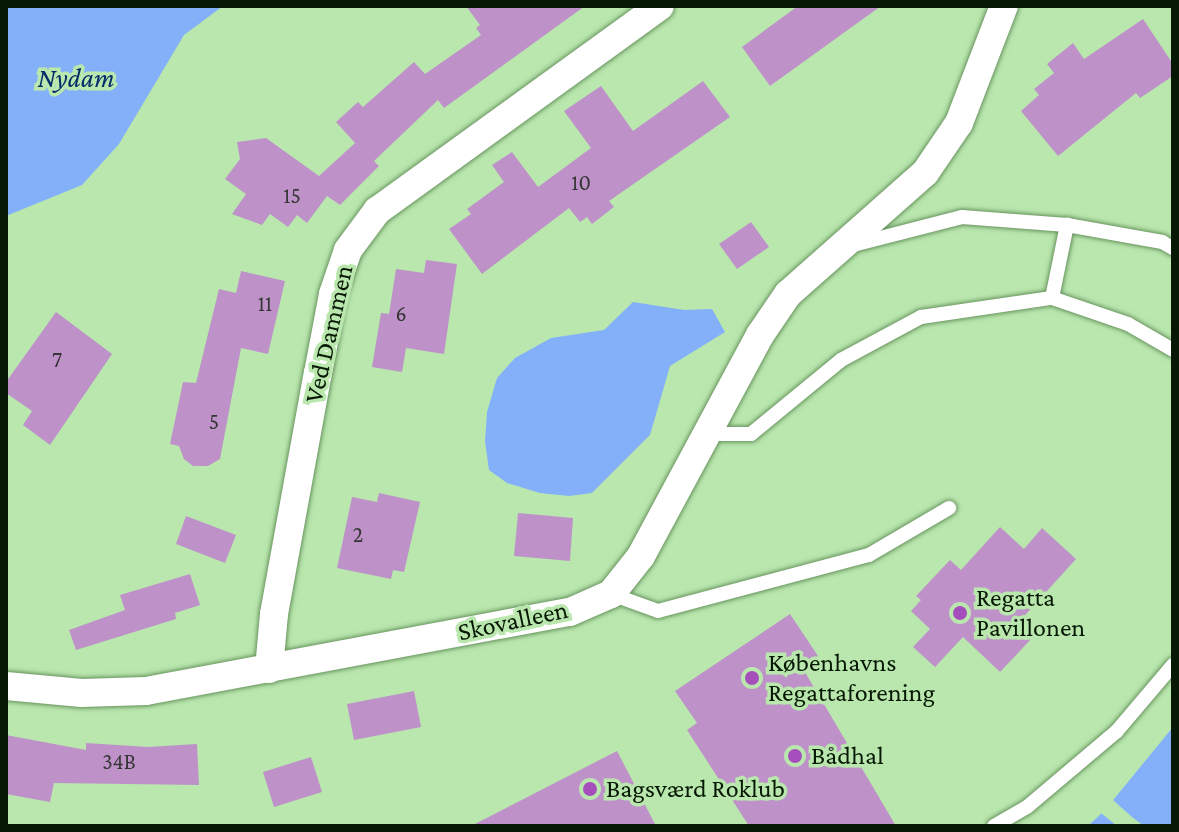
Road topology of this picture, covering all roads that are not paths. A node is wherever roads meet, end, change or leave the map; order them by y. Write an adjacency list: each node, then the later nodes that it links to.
1 (660, 6): 12 (street, Ved Dammen)
2 (1004, 6): 5 (street, Skovalleen)
3 (1067, 225): 4 (lane); 5 (lane); 6 (lane)
4 (1173, 248)
5 (833, 251): 8 (street, Skovalleen)
6 (1052, 298): 7 (lane); 8 (lane)
7 (1173, 350)
8 (706, 434): 10 (street, Skovalleen)
9 (949, 508): 10 (lane)
10 (611, 594): 12 (street, Skovalleen)
11 (1173, 665): 14 (lane)
12 (269, 669): 13 (street, Skovalleen)
13 (6, 686)
14 (994, 826)

